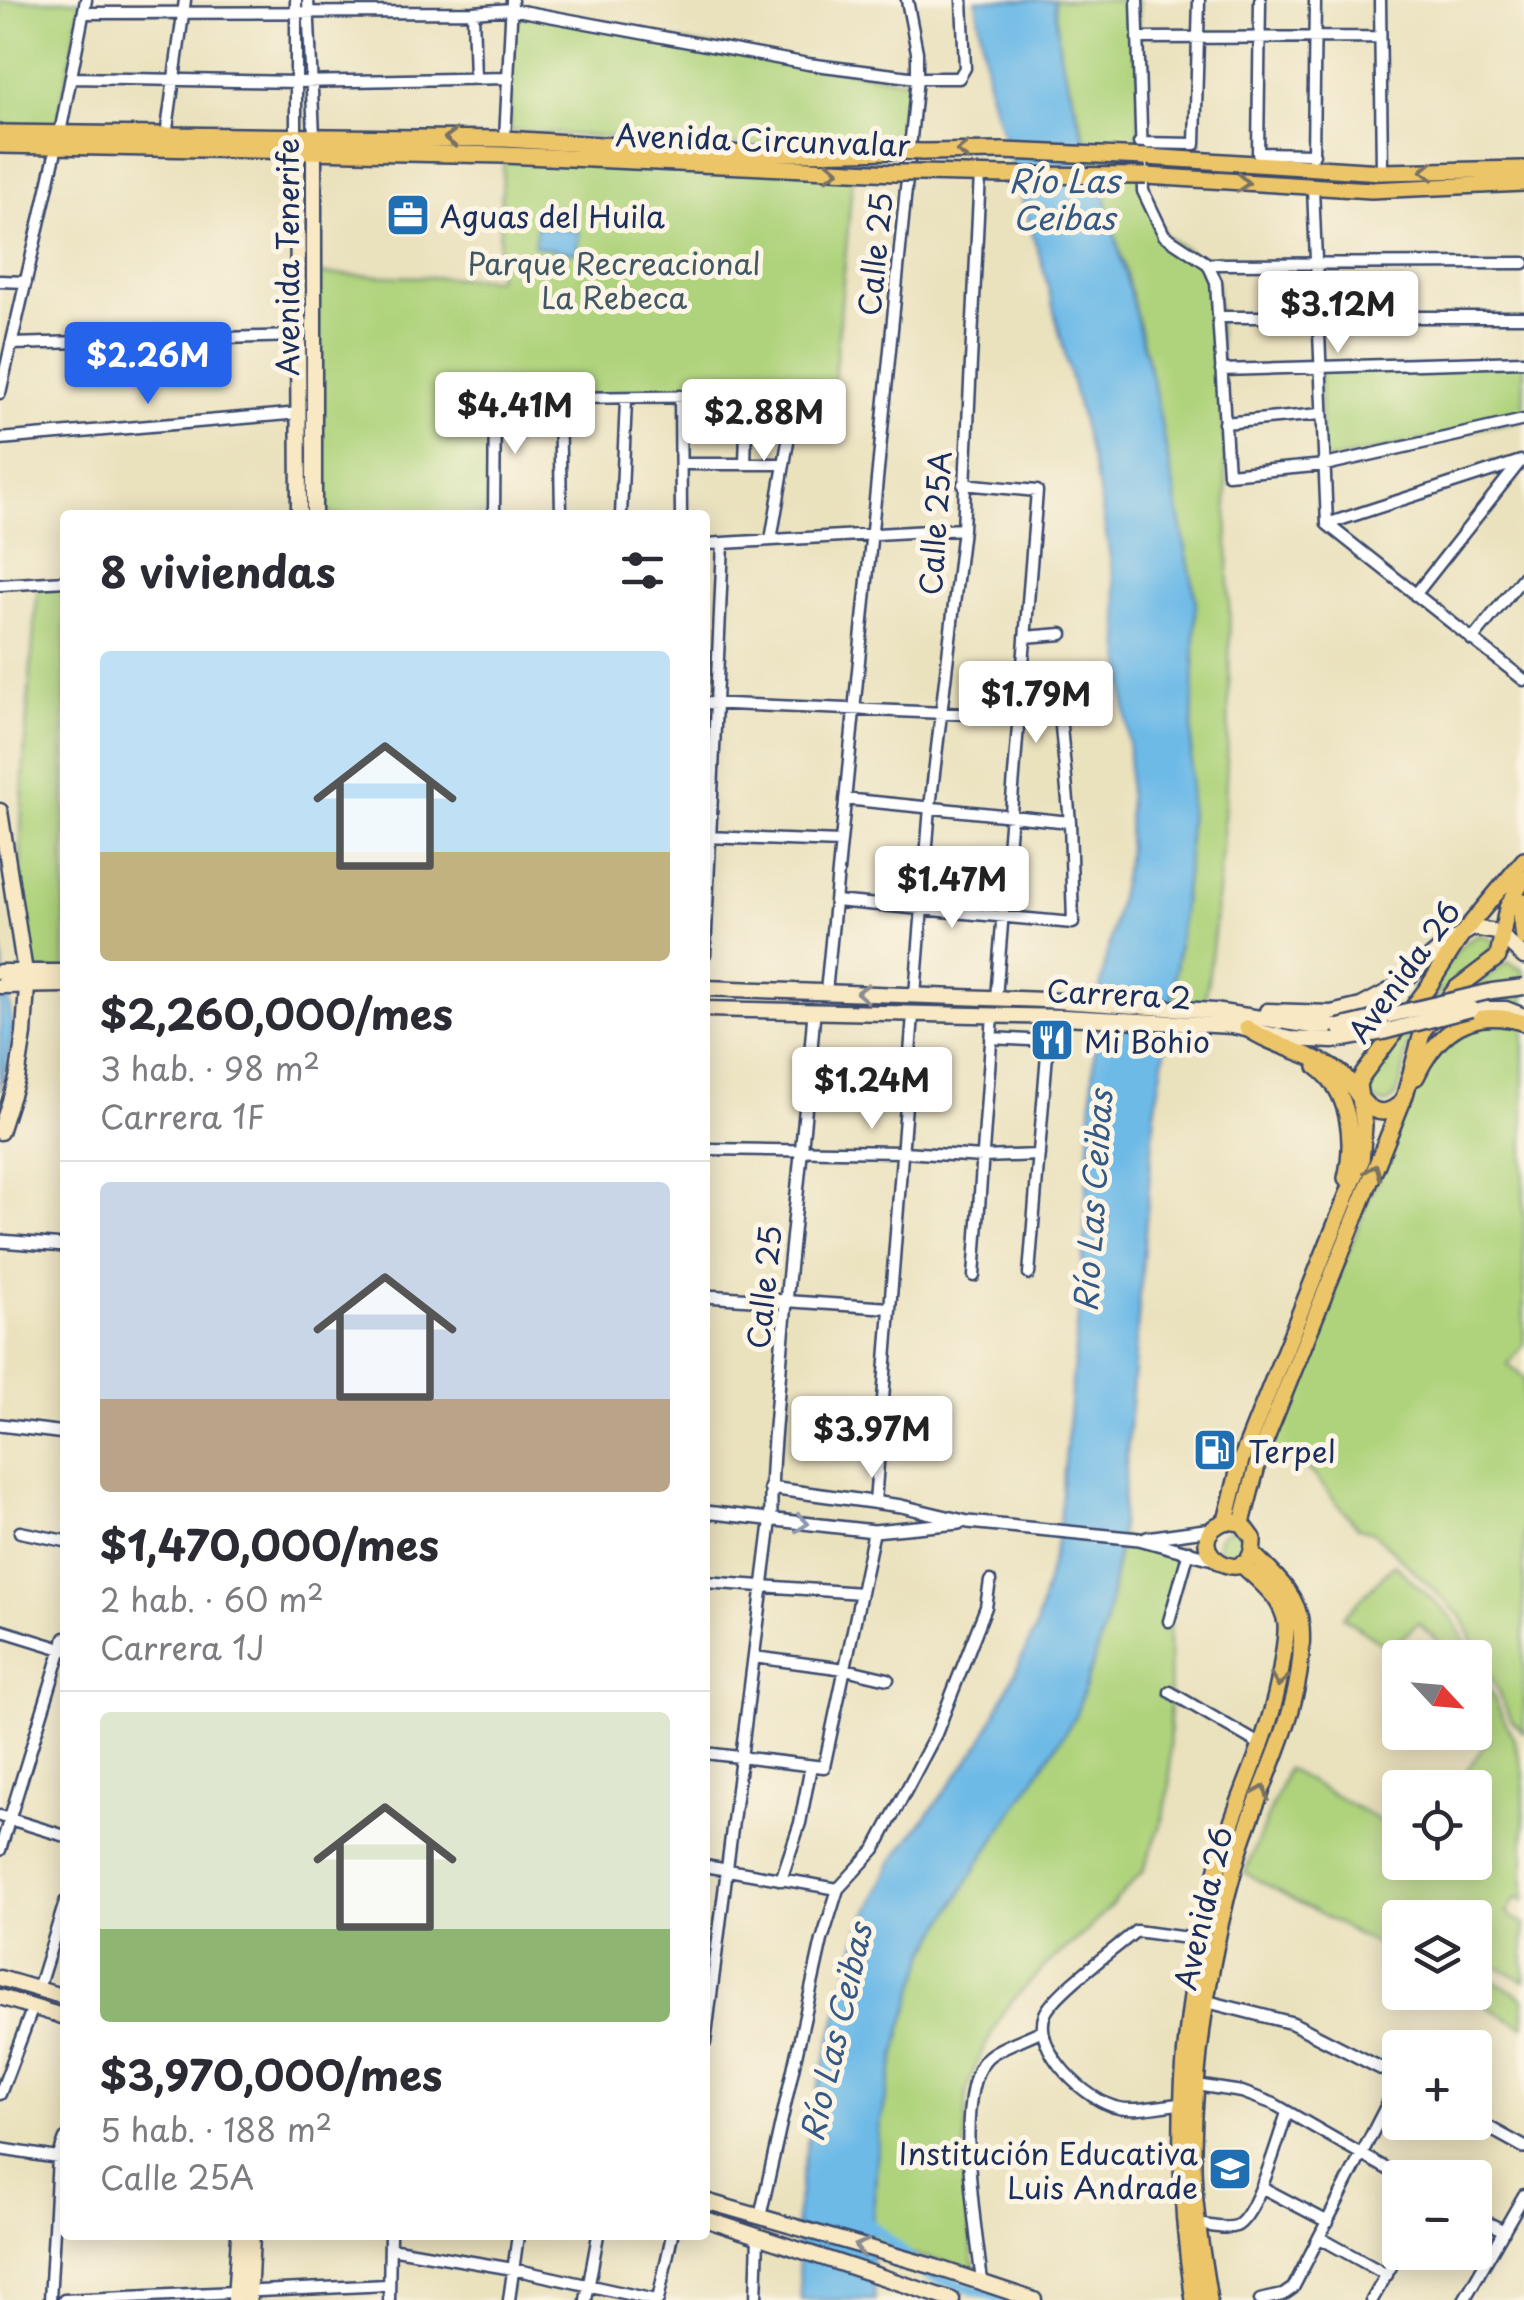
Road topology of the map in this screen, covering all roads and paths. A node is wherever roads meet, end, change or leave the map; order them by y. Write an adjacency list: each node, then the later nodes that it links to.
1 (906, 0): 20 (street, Calle 25)
2 (962, 0): 20 (street)
3 (1137, 0): 16 (street)
4 (1199, 0): 17 (street)
5 (1260, 0): 13 (street)
6 (1316, 0): 14 (street)
7 (1380, 0): 15 (street)
8 (512, 4): 12 (street); 19 (street); 20 (street)
9 (85, 6): 10 (street); 18 (street)
10 (184, 6): 11 (street); 22 (street)
11 (302, 6): 12 (street); 23 (street, Avenida Tenerife); 24 (street, Avenida Tenerife)
12 (473, 12): 21 (street)
13 (1262, 37): 14 (street); 17 (street); 32 (street)
14 (1316, 37): 15 (street); 32 (street)
15 (1380, 37): 34 (street)
16 (1137, 38): 17 (street); 31 (street)
17 (1199, 38): 31 (street)
18 (72, 78): 22 (street); 27 (street)
19 (508, 78): 21 (street); 28 (street)
20 (917, 78): 75 (street, Calle 25)
21 (475, 79): 24 (street)
22 (175, 80): 23 (street); 26 (street)
23 (297, 82): 24 (street); 29 (street, Avenida Tenerife)
24 (312, 82): 29 (street, Avenida Tenerife)
25 (0, 133): 27 (main road, Avenida Circunvalar)
26 (166, 136): 27 (main road, Avenida Circunvalar); 29 (main road, Avenida Circunvalar)
27 (59, 139): 29 (main road, Avenida Circunvalar); 30 (main road, Avenida Circunvalar); 42 (street)
28 (505, 139): 29 (main road, Avenida Circunvalar, one-way to 29); 31 (main road, Avenida Circunvalar, one-way to 28, bridge)
29 (305, 143): 35 (main road, Avenida Circunvalar, one-way to 35, bridge); 46 (main road, Avenida Tenerife); 68 (main road, Avenida Tenerife)
30 (0, 145)
31 (1143, 150): 32 (main road, Avenida Circunvalar); 39 (street)
32 (1313, 161): 34 (main road, Avenida Circunvalar)
33 (1524, 169): 34 (main road, Avenida Circunvalar, one-way to 34)
34 (1382, 172)
35 (980, 174): 37 (main road, Avenida Circunvalar, one-way to 37, bridge); 66 (street, Calle 25A)
36 (1524, 183): 37 (main road, Avenida Circunvalar)
37 (1313, 188): 40 (street)
38 (1524, 262): 40 (street)
39 (1208, 264): 40 (street); 44 (street)
40 (1316, 265): 43 (street)
41 (0, 281): 42 (street)
42 (26, 282): 47 (street)
43 (1317, 315): 44 (street); 45 (street); 49 (street)
44 (1218, 317): 50 (street)
45 (1524, 317)
46 (298, 336): 47 (street); 56 (main road, Avenida Tenerife)
47 (11, 344): 51 (street)
48 (1524, 362): 49 (street)
49 (1318, 369): 50 (street); 57 (street)
50 (1221, 370): 59 (street)
51 (0, 393)
52 (680, 396): 53 (street); 55 (street); 62 (street)
53 (747, 396): 63 (street); 64 (street)
54 (559, 398): 55 (street); 69 (street); 70 (street)
55 (626, 400): 71 (street)
56 (300, 412): 60 (street); 67 (main road, Avenida Tenerife)
57 (1320, 414): 59 (street); 65 (street)
58 (1524, 420): 65 (street)
59 (1224, 422): 65 (street)
60 (0, 439)
61 (1522, 459): 73 (street); 82 (street)
62 (681, 464): 63 (street); 72 (street)
63 (744, 464): 64 (street)
64 (784, 464): 76 (street)
65 (1325, 464): 73 (street)
66 (964, 484): 74 (street, Calle 25A); 84 (street)
67 (299, 510)
68 (314, 510)
69 (494, 510)
70 (561, 510)
71 (621, 510)
72 (681, 510)
73 (1326, 524): 82 (street)
74 (963, 529): 75 (street); 90 (street, Calle 25A)
75 (872, 534): 76 (street); 89 (street, Calle 25)
76 (771, 540): 77 (street)
77 (723, 543): 78 (street); 88 (street)
78 (710, 544)
79 (1524, 576): 85 (street)
80 (60, 581): 81 (street)
81 (0, 585)
82 (1415, 595): 85 (street)
83 (1062, 634): 84 (street)
84 (1025, 637): 91 (street)
85 (1472, 640): 86 (street)
86 (1524, 680)
87 (1057, 684): 92 (street)
88 (710, 703): 89 (street)
89 (854, 709): 90 (street); 93 (street, Calle 25)
90 (940, 712): 91 (street); 94 (street, Calle 25A)
91 (1018, 716): 92 (street); 96 (street)
92 (1062, 718): 97 (street)
93 (845, 799): 94 (street); 99 (street, Calle 25)
94 (930, 808): 96 (street); 104 (street, Calle 25A)
95 (0, 811): 111 (main road)
96 (1010, 816): 97 (street); 105 (street)
97 (1070, 822): 105 (street)
98 (710, 837): 99 (street)
99 (841, 842): 102 (street, Calle 25)
100 (1524, 860): 106 (main road, Avenida 26)
101 (1524, 878): 107 (main road, Avenida 26)
102 (835, 900): 104 (street); 116 (street, Calle 25)
103 (1524, 902): 108 (main road)
104 (920, 908): 105 (street); 117 (street, Calle 25A)
105 (1002, 916): 118 (street)
106 (1465, 930): 107 (main road); 125 (main road); 130 (main road, Avenida 26)
107 (1504, 936): 109 (main road); 131 (main road, Avenida 26)
108 (1524, 938)
109 (1524, 957)
110 (60, 973): 111 (main road)
111 (17, 977): 112 (main road); 113 (main road); 132 (main road)
112 (60, 984)
113 (0, 986)
114 (1524, 987): 126 (main road, Carrera 2, bridge)
115 (710, 988): 116 (main road, Carrera 2)
116 (826, 992): 117 (main road, Carrera 2, one-way to 116)
117 (915, 995): 118 (main road, Carrera 2)
118 (996, 998): 121 (main road, Carrera 2)
119 (710, 1009): 120 (main road, Carrera 2)
120 (814, 1012): 122 (main road, Carrera 2); 134 (street, Calle 25)
121 (1060, 1012): 123 (main road, Carrera 2); 125 (main road, Carrera 2); 125 (main road, Carrera 2); 128 (street)
122 (913, 1015): 123 (main road, Carrera 2); 135 (street)
123 (992, 1015): 127 (street)
124 (1524, 1019): 126 (main road, Carrera 2, bridge); 131 (main road)
125 (1242, 1023): 126 (main road, Carrera 2); 129 (main road)
126 (1336, 1034)
127 (991, 1038): 128 (street); 137 (street)
128 (1048, 1042): 136 (street)
129 (1292, 1052): 130 (main road); 140 (main road)
130 (1359, 1095): 131 (main road); 140 (main road, Avenida 26)
131 (1401, 1104): 154 (main road, Avenida 26, one-way to 131)
132 (0, 1132)
133 (710, 1150): 134 (street)
134 (803, 1151): 135 (street); 144 (street, Calle 25)
135 (903, 1152): 137 (street); 145 (street)
136 (1039, 1156): 137 (street); 141 (street)
137 (982, 1157): 142 (street)
138 (0, 1241): 139 (street)
139 (60, 1246)
140 (1326, 1251): 154 (main road, Avenida 26)
141 (1028, 1274)
142 (974, 1276)
143 (710, 1296): 144 (street)
144 (785, 1301): 145 (street); 148 (street, Calle 25)
145 (890, 1308): 149 (street)
146 (0, 1425): 147 (street)
147 (60, 1432)
148 (770, 1488): 149 (street); 152 (street, Calle 25)
149 (875, 1502): 150 (street)
150 (901, 1506): 153 (street); 156 (street)
151 (710, 1513): 152 (street)
152 (771, 1520): 155 (street, one-way to 155); 165 (street, Calle 25)
153 (968, 1522): 156 (street); 158 (street)
154 (1227, 1525): 158 (street); 161 (main road, Avenida 26); 162 (main road, Avenida 26)
155 (874, 1531): 156 (street); 166 (street)
156 (899, 1531)
157 (20, 1532): 159 (street)
158 (1139, 1539): 160 (street)
159 (60, 1541)
160 (1190, 1550): 162 (street); 167 (street)
161 (1246, 1558): 162 (main road); 175 (main road, Avenida 26, one-way to 175); 193 (main road, Avenida 26, one-way to 161)
162 (1212, 1559)
163 (990, 1582): 185 (street)
164 (710, 1583): 165 (street)
165 (763, 1588): 166 (street); 171 (street, Calle 25)
166 (861, 1594): 172 (street)
167 (1169, 1621)
168 (0, 1630): 169 (street)
169 (60, 1644)
170 (60, 1657): 179 (street)
171 (754, 1657): 172 (street); 177 (street, Calle 25)
172 (845, 1669): 173 (street); 178 (street)
173 (888, 1679)
174 (1170, 1692): 175 (street)
175 (1262, 1746): 187 (main road, Avenida 26)
176 (710, 1754): 177 (street)
177 (741, 1758): 178 (street); 183 (street, Calle 25)
178 (812, 1766): 184 (street)
179 (5, 1818): 180 (street); 181 (street)
180 (60, 1834)
181 (0, 1850)
182 (710, 1867): 183 (street)
183 (727, 1870): 184 (street); 190 (street, Calle 25)
184 (781, 1880): 185 (street)
185 (838, 1889): 213 (street)
186 (60, 1918): 189 (street)
187 (1202, 1940): 193 (main road, Avenida 26); 196 (street)
188 (0, 1978): 189 (main road)
189 (38, 1988): 191 (main road)
190 (710, 1989)
191 (60, 1995)
192 (0, 1996): 194 (main road)
193 (1199, 1999): 197 (street); 198 (main road, Avenida 26); 200 (main road, Avenida 26)
194 (33, 2007): 195 (main road); 199 (street)
195 (60, 2015)
196 (1042, 2030): 200 (street); 231 (street)
197 (1382, 2069)
198 (1196, 2084): 201 (street); 216 (main road, Avenida 26)
199 (0, 2094)
200 (1180, 2104): 244 (main road, Avenida 26)
201 (1288, 2112): 206 (street); 210 (street)
202 (1382, 2114): 206 (street)
203 (1492, 2129): 204 (street)
204 (1524, 2147)
205 (0, 2149): 207 (street)
206 (1362, 2155): 208 (street); 215 (street)
207 (60, 2159)
208 (1382, 2166)
209 (60, 2182): 236 (street)
210 (1261, 2187): 215 (street); 216 (street)
211 (1524, 2196): 218 (street)
212 (710, 2202): 213 (main road)
213 (760, 2217): 231 (main road, one-way to 213)
214 (710, 2221): 219 (main road)
215 (1328, 2222): 220 (street)
216 (1196, 2224): 245 (main road, Avenida 26)
217 (1492, 2225): 218 (street)
218 (1504, 2231): 248 (street)
219 (758, 2236): 235 (main road); 242 (street)
220 (1320, 2238): 230 (street); 246 (street)
221 (239, 2240): 234 (main road)
222 (251, 2240): 234 (main road)
223 (390, 2240): 227 (street)
224 (517, 2240): 228 (street)
225 (597, 2240): 232 (street)
226 (671, 2240): 241 (street)
227 (390, 2248): 228 (street); 233 (street)
228 (513, 2269): 232 (street); 239 (street)
229 (1390, 2270): 230 (street)
230 (1387, 2275): 247 (street)
231 (982, 2282): 243 (main road)
232 (588, 2284): 240 (street); 241 (street)
233 (388, 2285): 234 (street); 238 (street)
234 (242, 2296): 237 (street)
235 (946, 2299)
236 (50, 2300)
237 (64, 2300)
238 (388, 2300)
239 (509, 2300)
240 (586, 2300)
241 (656, 2300)
242 (756, 2300)
243 (1034, 2300)
244 (1194, 2300)
245 (1208, 2300)
246 (1260, 2300)
247 (1372, 2300)
248 (1464, 2300)

